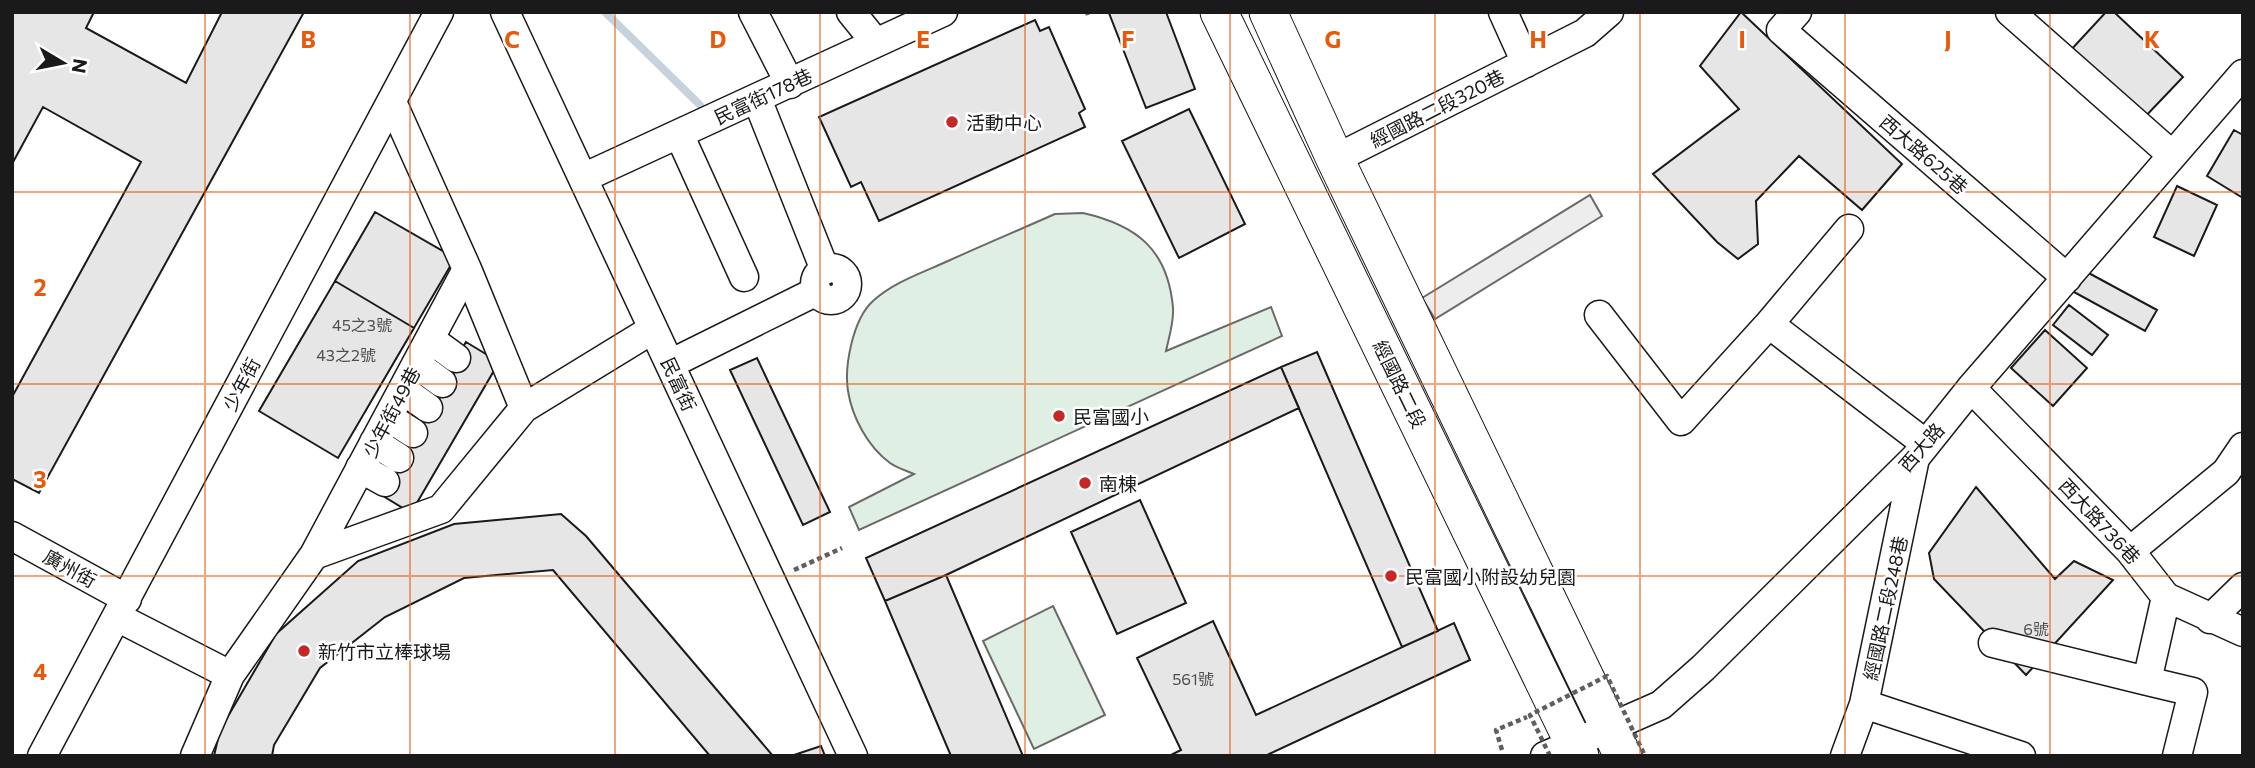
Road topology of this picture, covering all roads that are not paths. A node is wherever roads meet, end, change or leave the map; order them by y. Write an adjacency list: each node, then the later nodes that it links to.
1 (439, 12): 17 (street, 少年街)
2 (505, 12): 21 (street, 民富街)
3 (753, 12): 15 (street)
4 (851, 12): 12 (street)
5 (943, 12): 12 (street, 民富街178巷)
6 (1219, 12): 57 (main road, 經國路二段)
7 (1268, 12): 20 (main road, 經國路二段)
8 (1503, 12): 13 (street)
9 (1609, 12): 13 (street, 經國路二段320巷)
10 (2010, 12): 19 (street)
11 (1789, 21): 25 (street, 西大路625巷)
12 (876, 43): 15 (street, 民富街178巷)
13 (1526, 63): 20 (street, 經國路二段320巷)
14 (2243, 74): 19 (street, 西大路)
15 (790, 84): 16 (street, 民富街178巷)
16 (757, 99): 18 (street, 民富街178巷); 32 (street)
17 (392, 102): 23 (street); 49 (street, 少年街)
18 (679, 134): 21 (street, 民富街178巷); 24 (street)
19 (2172, 155): 25 (street, 西大路)
20 (1335, 159): 56 (main road, 經國路二段)
21 (583, 178): 28 (street, 民富街)
22 (1849, 229): 27 (street)
23 (467, 269): 29 (street, 少年街49巷); 37 (street)
24 (744, 277)
25 (2067, 278): 34 (street, 西大路)
26 (1599, 315): 27 (street)
27 (1769, 324): 42 (street)
28 (653, 329): 32 (street, 民富街); 37 (street)
29 (430, 339): 30 (street); 31 (street, 少年街49巷)
30 (456, 359)
31 (416, 364): 33 (street); 35 (street, 少年街49巷)
32 (670, 364): 60 (street, 民富街)
33 (442, 383)
34 (1971, 388): 42 (street, 西大路); 45 (street, 西大路736巷)
35 (402, 390): 36 (street); 38 (street, 少年街49巷)
36 (428, 408)
37 (524, 408): 46 (street)
38 (388, 417): 39 (street); 40 (street, 少年街49巷)
39 (413, 433)
40 (374, 442): 43 (street, 少年街49巷); 43 (street)
41 (2243, 447): 45 (street)
42 (1921, 451): 55 (street, 經國路二段248巷); 56 (street, 西大路)
43 (360, 468): 46 (street, 少年街49巷)
44 (12, 536): 49 (street, 廣州街)
45 (2130, 551): 48 (street, 西大路736巷)
46 (314, 555): 53 (street, 少年街49巷)
47 (2243, 587): 50 (street)
48 (2166, 597): 50 (street, 西大路736巷); 54 (street)
49 (122, 608): 53 (street, 廣州街); 58 (street, 少年街)
50 (2210, 619): 51 (street, 西大路736巷)
51 (2243, 632)
52 (1993, 643): 54 (street)
53 (230, 676): 59 (street, 少年街49巷)
54 (2147, 681): 63 (street)
55 (1864, 704): 61 (street, 經國路二段248巷); 62 (street)
56 (1617, 742): 57 (street, 西大路)
57 (1563, 753)
58 (42, 756)
59 (195, 756)
60 (853, 756)
61 (1845, 756)
62 (2021, 756)
63 (2177, 756)

